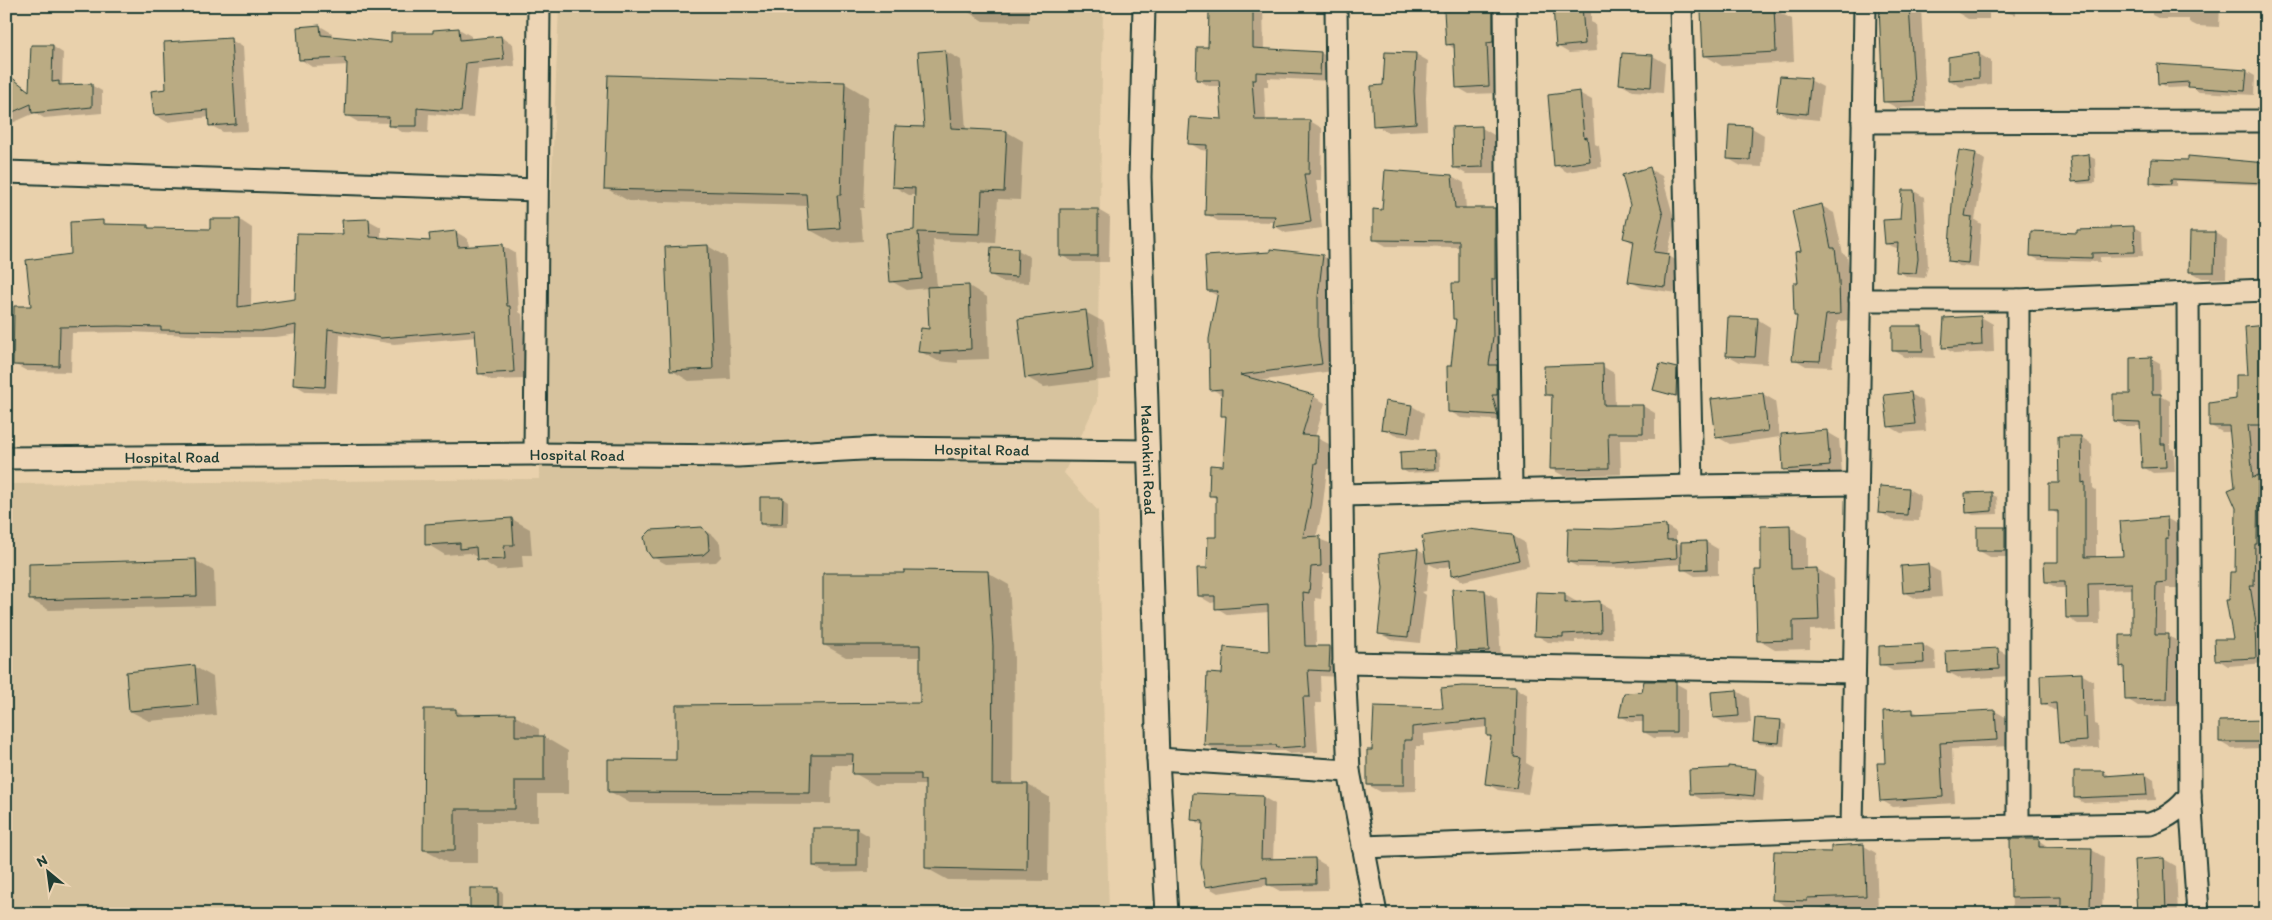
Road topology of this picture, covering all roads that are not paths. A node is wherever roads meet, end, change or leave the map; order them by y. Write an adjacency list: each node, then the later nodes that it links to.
1 (539, 6): 10 (street)
2 (1144, 6): 15 (street, Madonkini Road)
3 (1336, 6): 21 (street)
4 (1505, 6): 20 (street)
5 (1681, 6): 19 (street)
6 (1865, 6): 8 (street)
7 (2266, 121): 8 (street)
8 (1863, 122): 13 (street)
9 (6, 172): 10 (street)
10 (536, 190): 16 (street)
11 (2266, 290): 12 (street)
12 (2188, 294): 14 (street); 26 (street)
13 (1860, 300): 14 (street); 18 (street)
14 (2018, 300): 27 (street)
15 (1147, 451): 16 (street, Hospital Road); 24 (street, Madonkini Road)
16 (535, 454): 17 (street, Hospital Road)
17 (6, 458)
18 (1857, 484): 19 (street); 23 (street)
19 (1692, 486): 20 (street)
20 (1512, 490): 21 (street)
21 (1343, 495): 22 (street)
22 (1344, 664): 23 (street); 25 (street)
23 (1854, 672): 28 (street)
24 (1158, 759): 25 (street); 30 (street, Madonkini Road)
25 (1349, 771): 29 (street)
26 (2190, 795): 27 (street); 32 (street)
27 (2018, 825): 28 (street)
28 (1852, 829): 29 (street)
29 (1363, 847): 31 (street)
30 (1167, 914)
31 (1376, 914)
32 (2198, 914)

